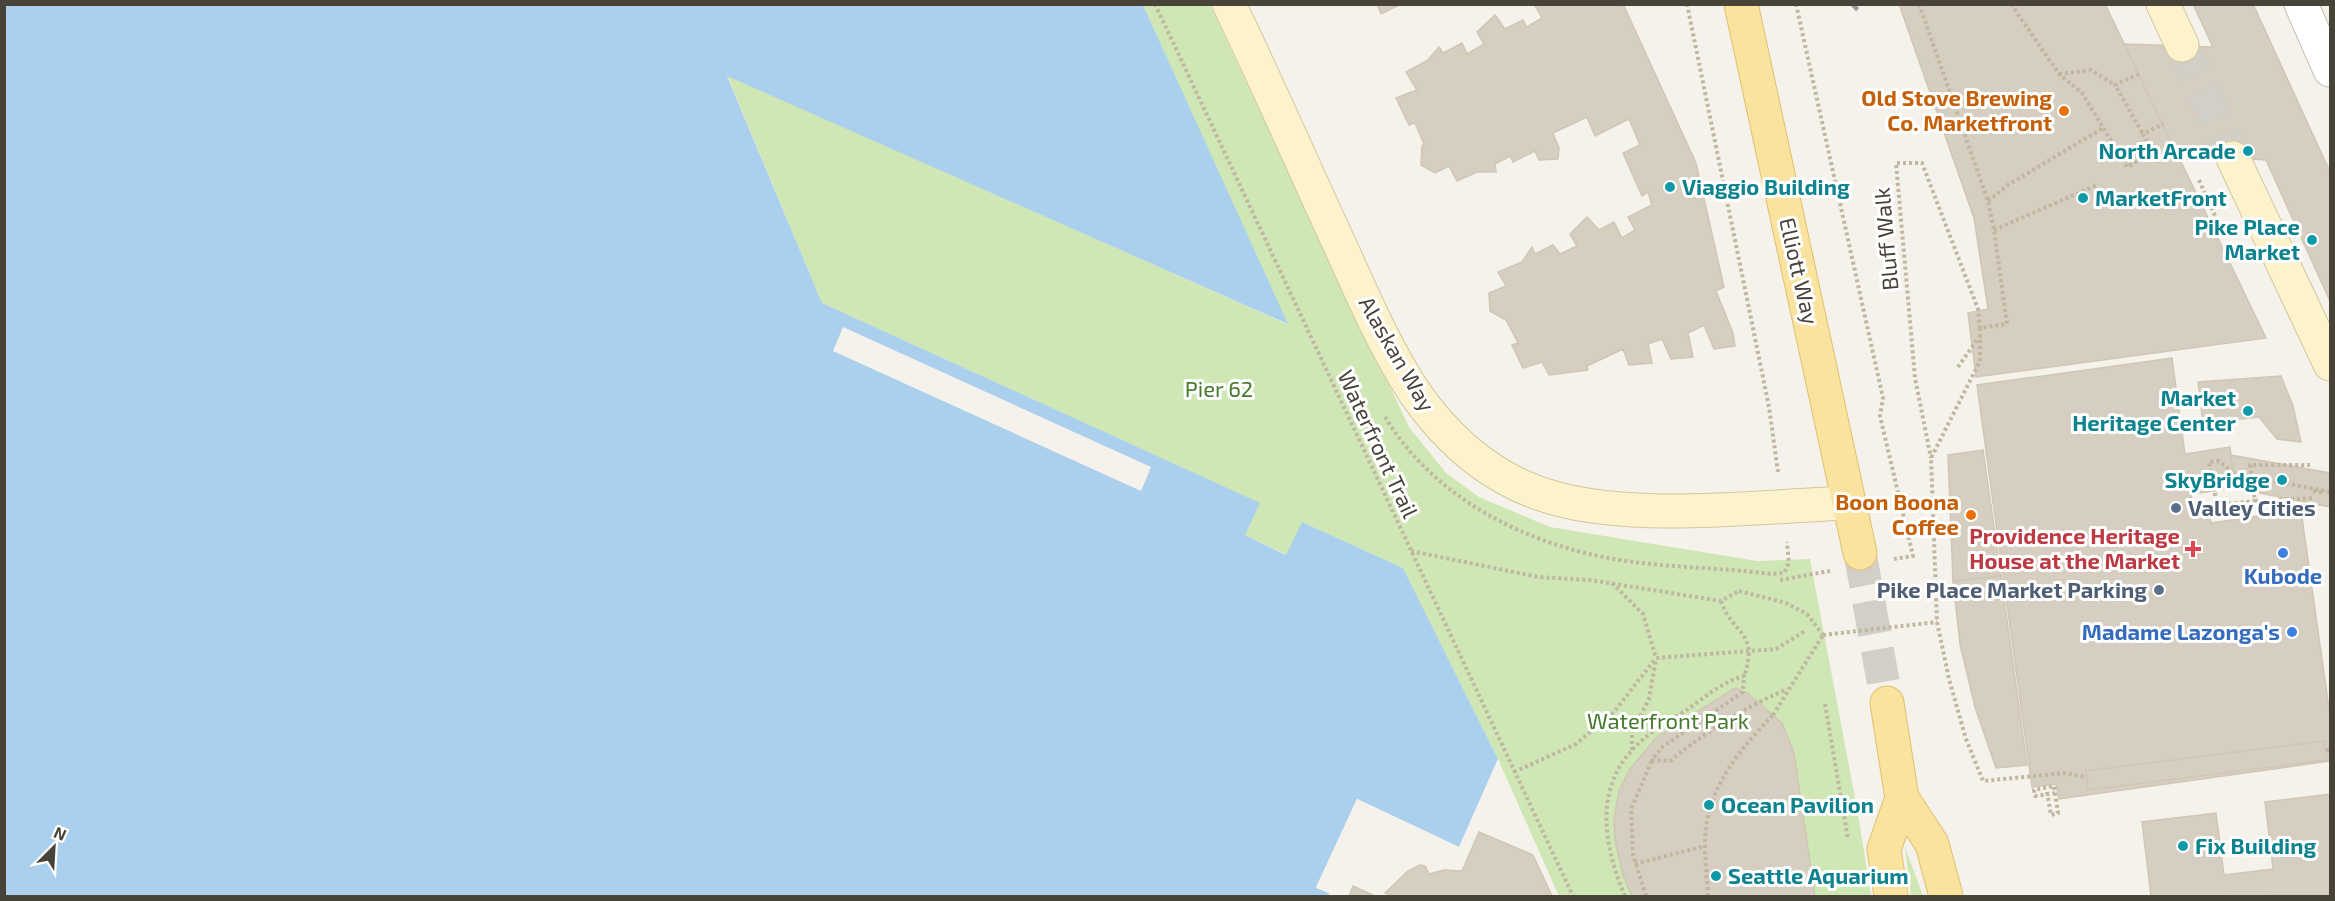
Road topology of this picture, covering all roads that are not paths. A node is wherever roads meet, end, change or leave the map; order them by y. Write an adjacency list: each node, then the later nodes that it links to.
1 (1229, 4): 9 (main road, Alaskan Way)
2 (1741, 4): 9 (main road, Elliott Way)
3 (2163, 4): 5 (main road)
4 (2301, 4): 6 (street)
5 (2182, 45)
6 (2331, 70)
7 (2233, 158): 8 (main road)
8 (2331, 364)
9 (1849, 503): 10 (main road)
10 (1860, 553)
11 (1887, 703): 12 (main road)
12 (1902, 798): 13 (main road); 14 (main road)
13 (1890, 897)
14 (1946, 897)

